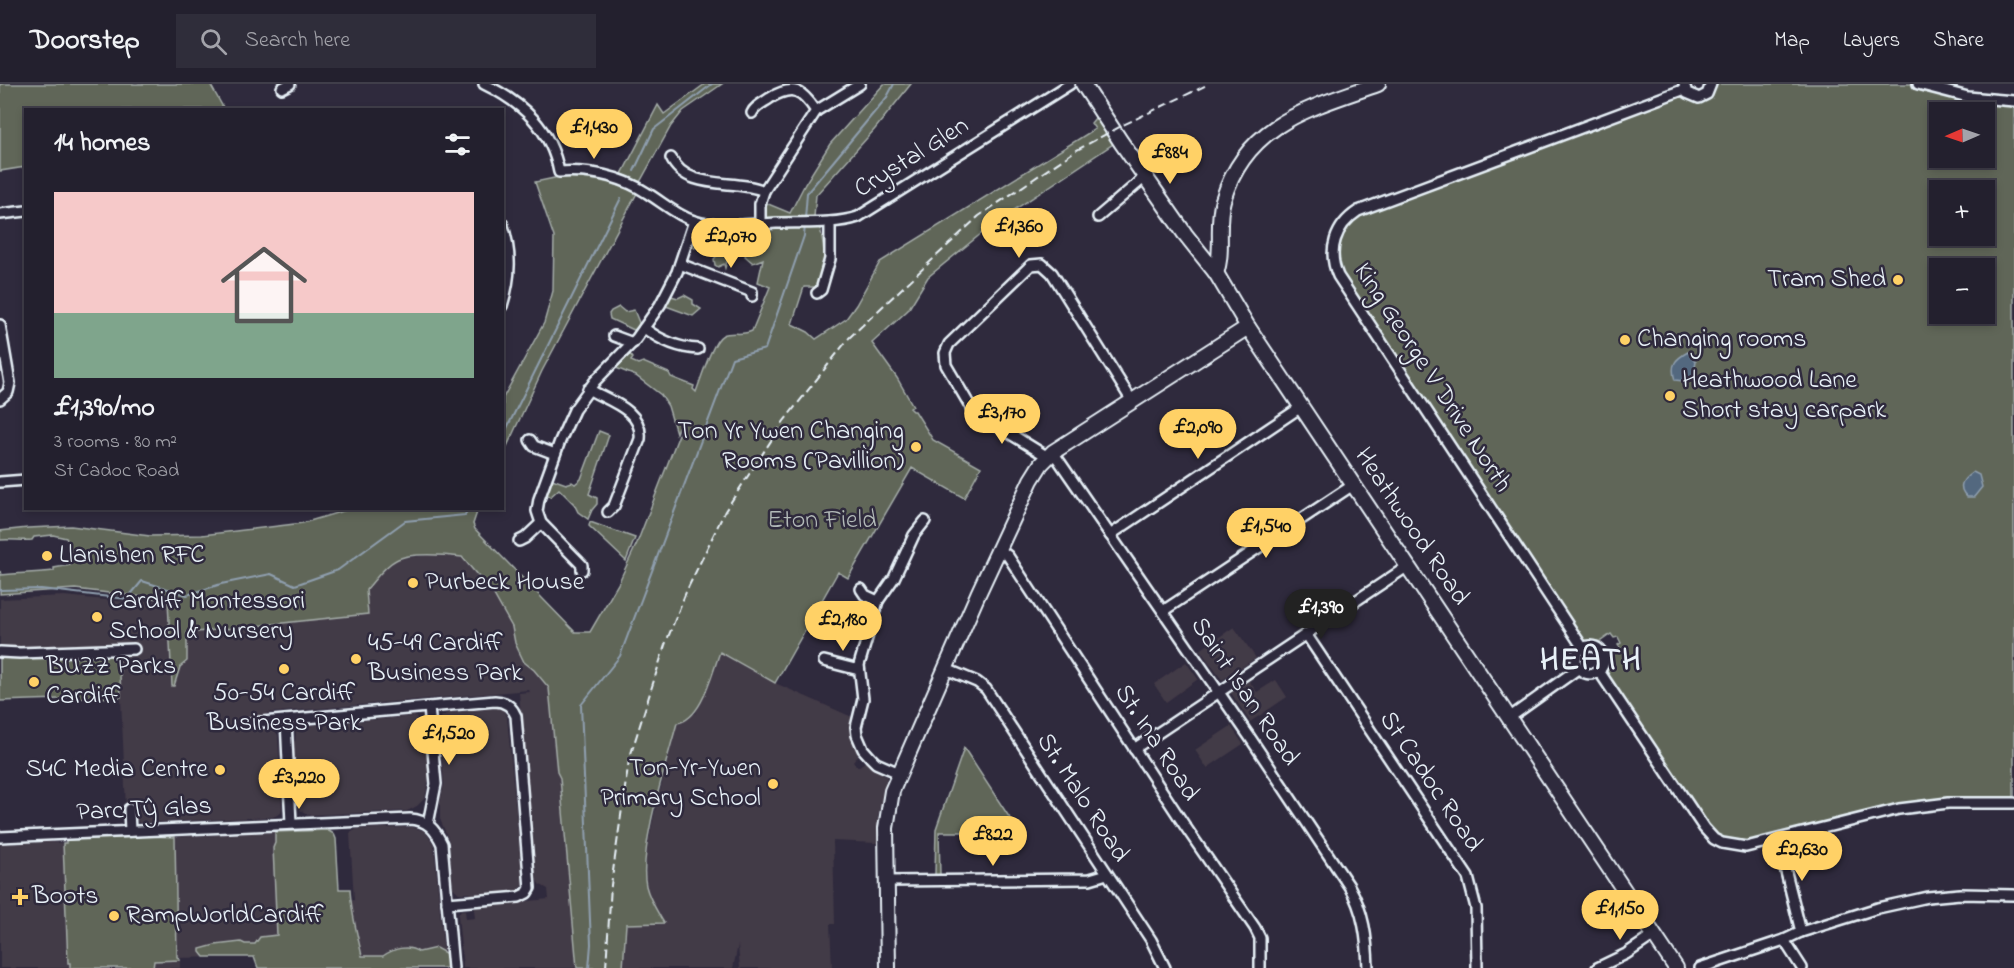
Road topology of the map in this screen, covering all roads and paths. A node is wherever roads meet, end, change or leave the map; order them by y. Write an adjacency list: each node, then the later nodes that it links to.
1 (484, 84): 10 (street)
2 (860, 84): 12 (street)
3 (1071, 84): 22 (street, Crystal Glen)
4 (1076, 84): 14 (street, Heathwood Road)
5 (1083, 84): 14 (street, Heathwood Road)
6 (1378, 84): 26 (street)
7 (1711, 84): 9 (street)
8 (1918, 84): 11 (street)
9 (1685, 86): 58 (street, King George V Drive North)
10 (501, 88): 21 (street, Crystal Glen)
11 (2014, 101)
12 (816, 111): 13 (street); 17 (street)
13 (752, 113)
14 (1102, 116): 16 (street, Heathwood Road)
15 (671, 158): 17 (street)
16 (1145, 177): 20 (street); 26 (street, Heathwood Road)
17 (764, 191): 23 (street)
18 (24, 211): 19 (street)
19 (0, 214)
20 (1098, 217)
21 (694, 221): 23 (street, Crystal Glen); 25 (street)
22 (830, 222): 23 (street, Crystal Glen); 27 (street)
23 (760, 223)
24 (504, 232): 29 (street)
25 (680, 264): 28 (street); 32 (street)
26 (1216, 273): 31 (street, Heathwood Road)
27 (817, 293)
28 (752, 296)
29 (504, 298)
30 (0, 325): 37 (street)
31 (1248, 327): 38 (street); 39 (street, Heathwood Road)
32 (644, 328): 34 (street); 35 (street)
33 (615, 336): 34 (street)
34 (633, 343): 36 (street)
35 (698, 349)
36 (588, 389): 41 (street); 46 (street)
37 (0, 399)
38 (1131, 402): 42 (street); 42 (street)
39 (1301, 407): 45 (street, Heathwood Road); 49 (street)
40 (530, 440): 41 (street)
41 (555, 454): 48 (street)
42 (1051, 454): 49 (street, Saint Isan Road); 51 (street)
43 (24, 480): 44 (street)
44 (0, 482)
45 (1353, 485): 52 (street, Heathwood Road); 56 (street)
46 (608, 512)
47 (925, 521): 55 (street)
48 (541, 523): 50 (street); 53 (street)
49 (1110, 535): 56 (street, Saint Isan Road)
50 (519, 541)
51 (999, 549): 63 (street); 71 (street, St. Ina Road)
52 (1408, 566): 57 (street); 68 (street, Heathwood Road)
53 (582, 570)
54 (861, 589): 55 (street)
55 (878, 601): 64 (street)
56 (1163, 611): 66 (street, Saint Isan Road)
57 (1306, 634): 66 (street); 92 (street, St Cadoc Road)
58 (1583, 648): 62 (street); 65 (street)
59 (134, 649): 60 (street)
60 (0, 652)
61 (824, 661): 64 (street)
62 (1579, 668): 65 (street); 68 (street)
63 (946, 669): 72 (street); 80 (street, St. Malo Road)
64 (859, 670): 72 (street)
65 (1599, 671): 79 (street)
66 (1219, 692): 71 (street); 91 (street, Saint Isan Road)
67 (429, 707): 69 (street); 76 (street); 83 (street)
68 (1509, 718): 85 (street, Heathwood Road)
69 (286, 720): 70 (street); 75 (street)
70 (251, 723)
71 (1134, 749): 90 (street, St. Ina Road)
72 (899, 773): 81 (street)
73 (2014, 803): 79 (street)
74 (129, 809): 77 (street)
75 (291, 824): 76 (street, Parc Tŷ Glas); 77 (street, Parc Tŷ Glas)
76 (428, 824): 83 (street)
77 (130, 831): 78 (street, Parc Tŷ Glas)
78 (0, 837)
79 (1778, 840): 84 (street)
80 (1107, 874): 81 (street); 89 (street, St. Malo Road)
81 (887, 881): 88 (street)
82 (2014, 895): 84 (street)
83 (447, 903): 87 (street)
84 (1802, 932): 86 (street)
85 (1654, 935): 93 (street); 94 (street, Heathwood Road)
86 (1784, 940): 95 (street); 96 (street)
87 (453, 968)
88 (888, 968)
89 (1165, 968)
90 (1260, 968)
91 (1368, 968)
92 (1477, 968)
93 (1597, 968)
94 (1676, 968)
95 (1700, 968)
96 (1802, 968)

